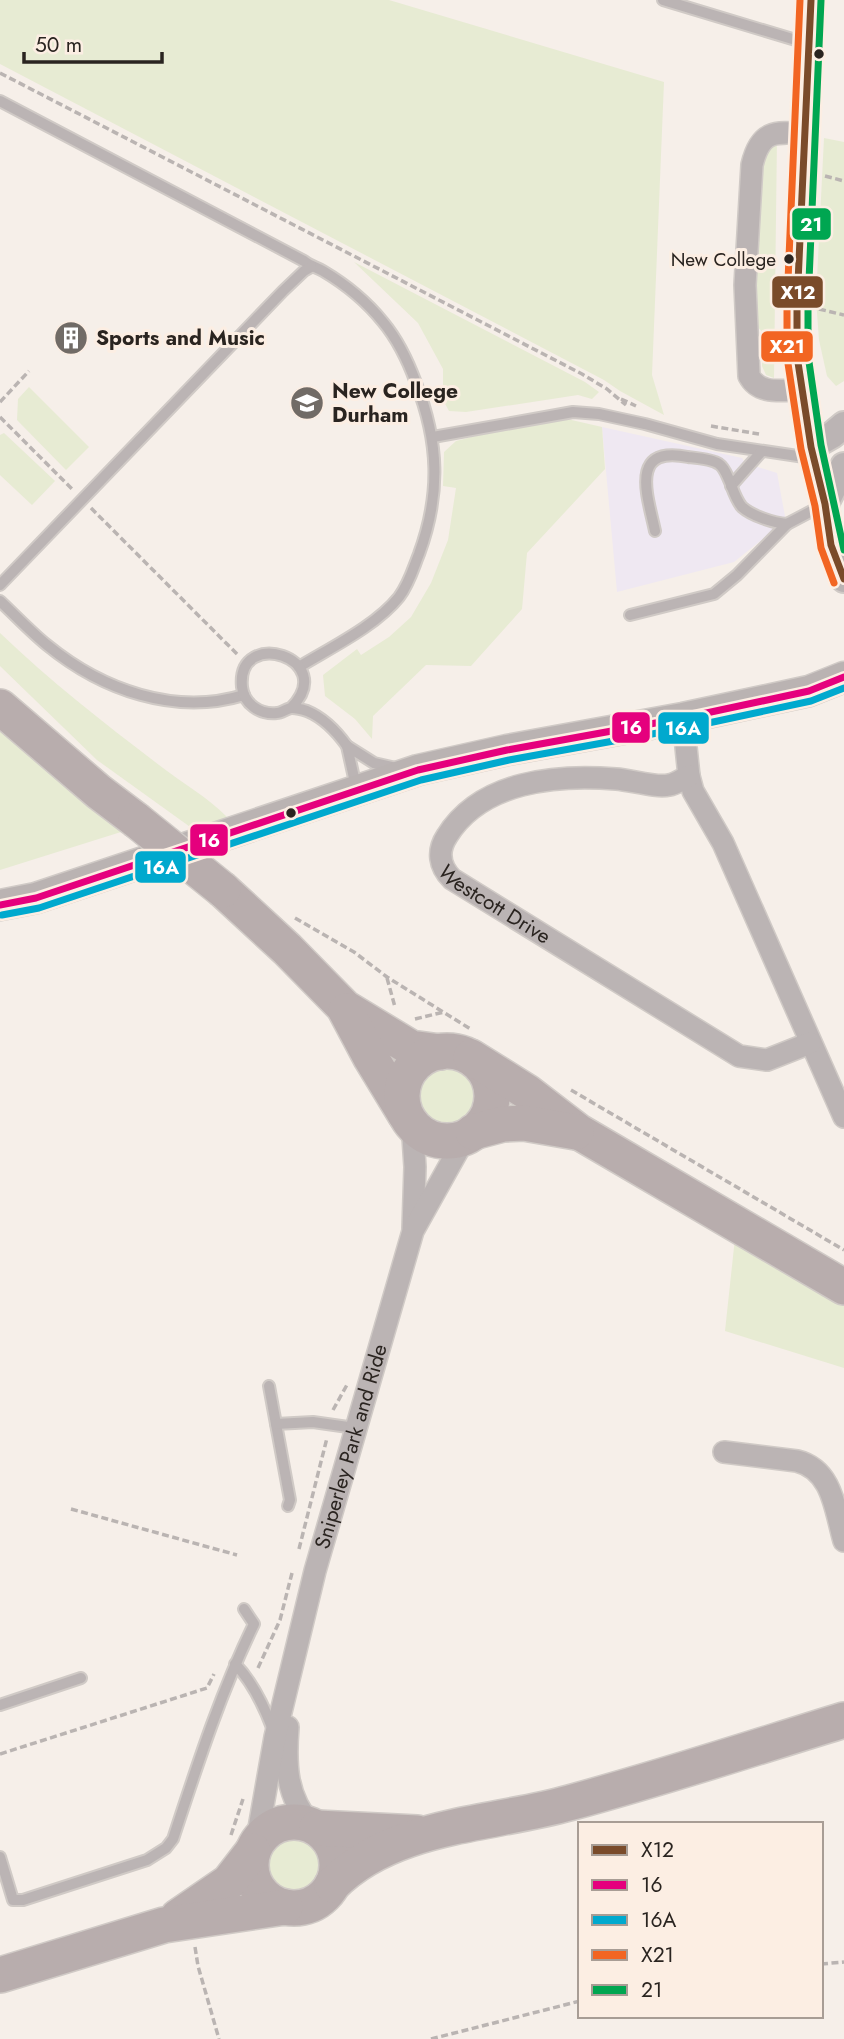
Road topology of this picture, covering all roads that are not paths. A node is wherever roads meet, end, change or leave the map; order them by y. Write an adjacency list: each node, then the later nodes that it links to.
1 (663, 0): 3 (lane)
2 (811, 0): 3 (street)
3 (809, 44): 5 (street)
4 (0, 101): 6 (lane)
5 (805, 134): 7 (street); 7 (street)
6 (311, 267): 9 (lane); 19 (lane)
7 (801, 390): 11 (street)
8 (844, 425): 11 (street)
9 (433, 437): 10 (lane); 22 (lane)
10 (762, 451): 11 (lane); 13 (lane)
11 (813, 452): 14 (street)
12 (844, 466): 14 (street)
13 (732, 486): 15 (lane); 16 (lane)
14 (826, 508): 15 (lane); 17 (street); 18 (street)
15 (787, 524): 21 (lane)
16 (655, 531)
17 (844, 536)
18 (844, 579)
19 (0, 585)
20 (0, 601): 26 (lane)
21 (630, 615)
22 (299, 667): 26 (lane); 28 (lane)
23 (844, 677): 24 (main road)
24 (809, 691): 25 (main road); 29 (main road)
25 (844, 692)
26 (244, 695): 28 (lane)
27 (0, 707): 35 (highway, bridge)
28 (291, 708): 30 (lane)
29 (683, 718): 31 (main road); 32 (street)
30 (347, 746): 31 (lane); 33 (lane)
31 (412, 772): 33 (main road)
32 (688, 776): 36 (street); 36 (street, Westcott Drive)
33 (356, 790): 34 (main road)
34 (0, 905)
35 (345, 1008): 37 (highway); 39 (highway)
36 (810, 1043): 38 (street)
37 (456, 1054): 39 (highway); 40 (highway); 41 (highway)
38 (844, 1117)
39 (409, 1120): 41 (highway); 42 (street)
40 (579, 1132): 41 (highway); 43 (highway)
41 (470, 1134): 42 (street)
42 (413, 1230): 46 (street, Sniperley Park and Ride)
43 (844, 1287)
44 (268, 1386): 45 (lane)
45 (276, 1424): 46 (lane); 48 (lane)
46 (355, 1428): 52 (street, Sniperley Park and Ride)
47 (724, 1452): 49 (street)
48 (288, 1506)
49 (844, 1541)
50 (244, 1609): 51 (lane)
51 (235, 1664): 56 (lane); 60 (lane)
52 (294, 1666): 56 (street); 57 (street)
53 (81, 1678): 54 (lane)
54 (0, 1705)
55 (844, 1720): 58 (highway)
56 (275, 1737): 59 (street)
57 (315, 1827): 58 (highway); 59 (highway); 61 (highway)
58 (427, 1833): 61 (highway)
59 (246, 1845): 62 (highway); 63 (highway)
60 (0, 1857)
61 (332, 1885): 62 (highway)
62 (285, 1907): 63 (highway)
63 (178, 1923): 64 (highway)
64 (0, 1975)

